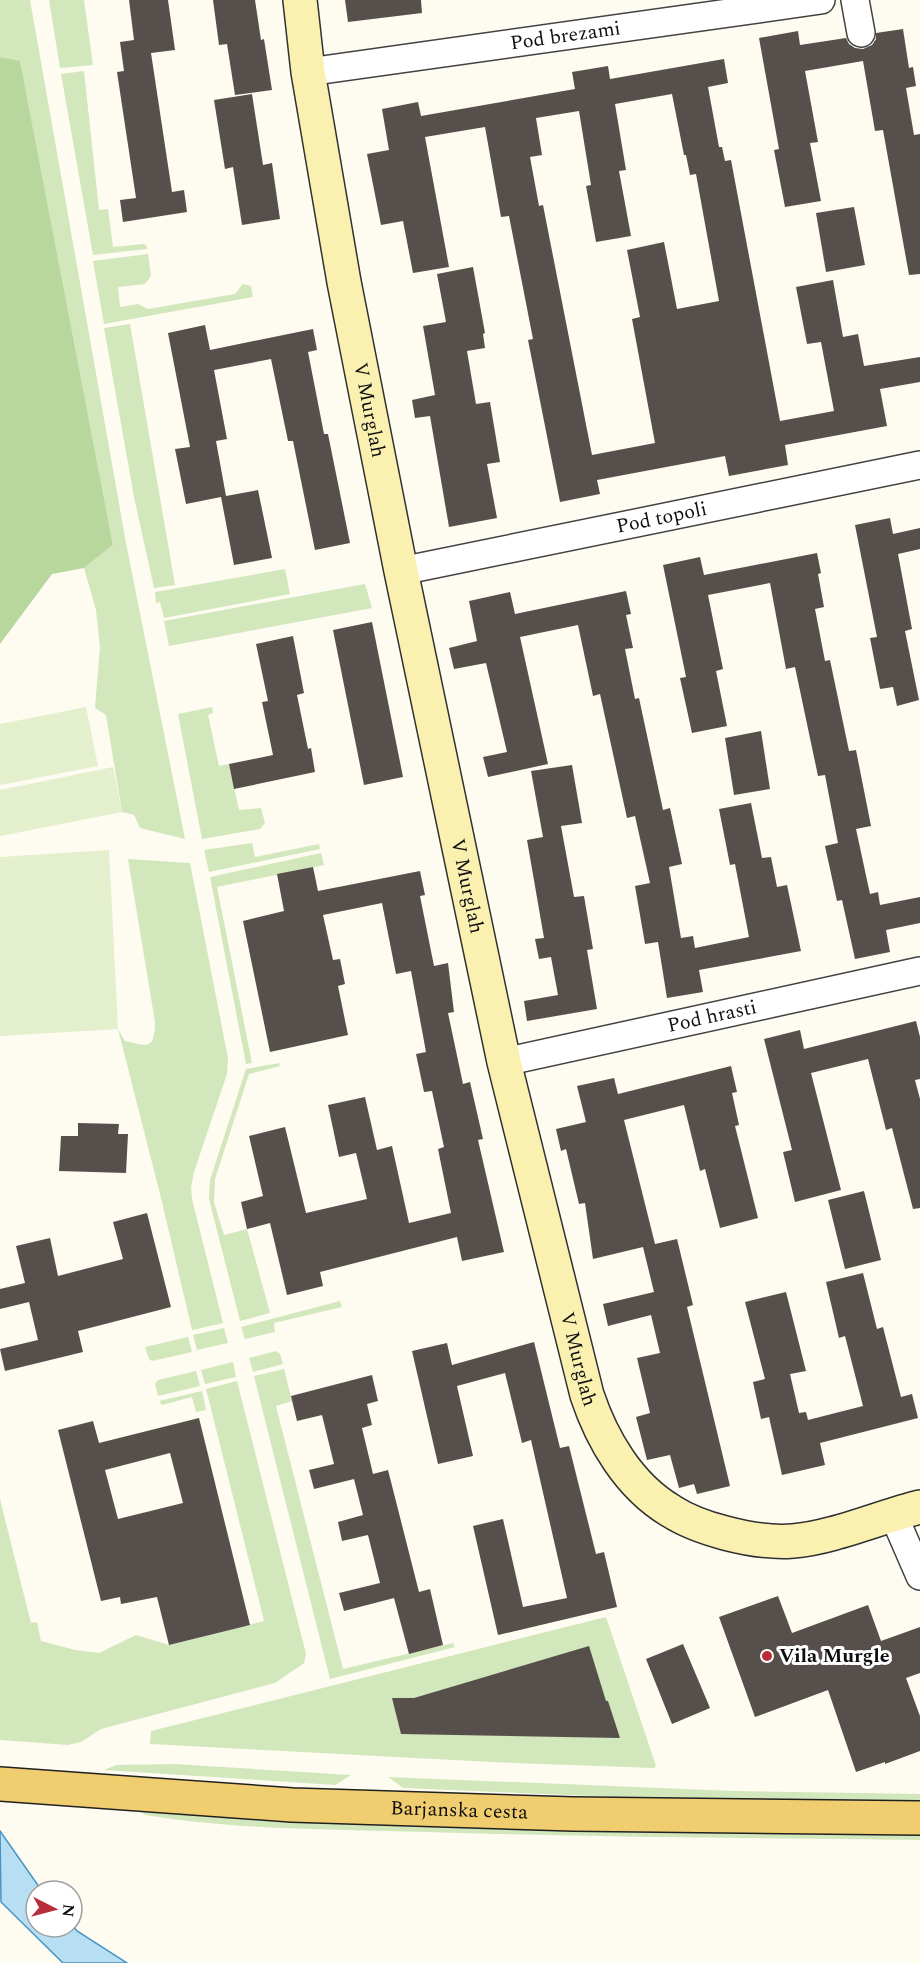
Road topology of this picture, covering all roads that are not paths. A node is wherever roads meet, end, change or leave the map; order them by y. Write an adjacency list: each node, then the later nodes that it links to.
1 (300, 0): 5 (street, V Murglah)
2 (821, 0): 5 (street, Pod brezami)
3 (855, 0): 4 (street)
4 (861, 33)
5 (308, 72): 7 (street, V Murglah)
6 (920, 465): 7 (street, Pod topoli)
7 (401, 571): 9 (street, V Murglah)
8 (920, 970): 9 (street, Pod hrasti)
9 (504, 1062): 10 (street, V Murglah)
10 (907, 1510): 11 (street, V Murglah)
11 (920, 1576)
12 (0, 1784): 13 (main road, Barjanska cesta)
13 (920, 1818)

